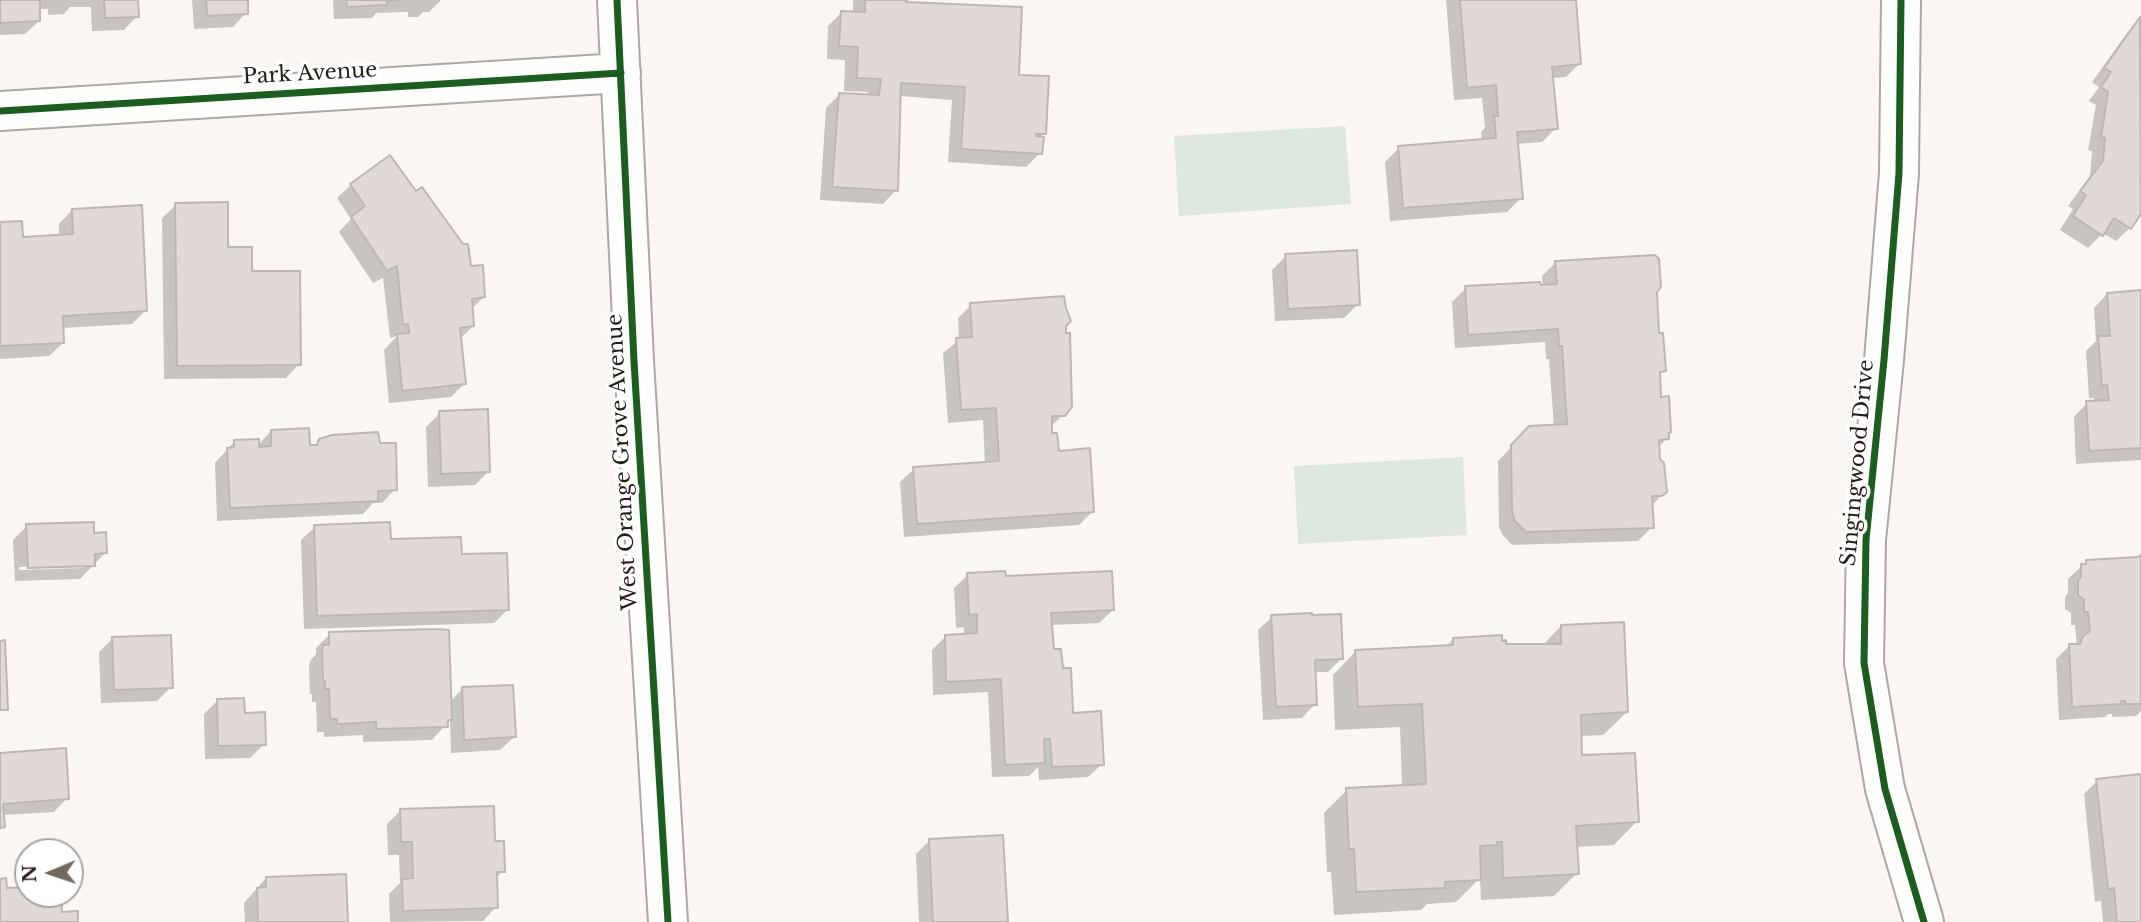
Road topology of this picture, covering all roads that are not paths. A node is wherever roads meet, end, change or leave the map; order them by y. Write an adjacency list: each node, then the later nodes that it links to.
1 (617, 0): 3 (street, West Orange Grove Avenue)
2 (1901, 0): 6 (street, Singingwood Drive)
3 (621, 73): 4 (street, Park Avenue); 5 (street, West Orange Grove Avenue)
4 (0, 111)
5 (668, 922)
6 (1924, 922)

